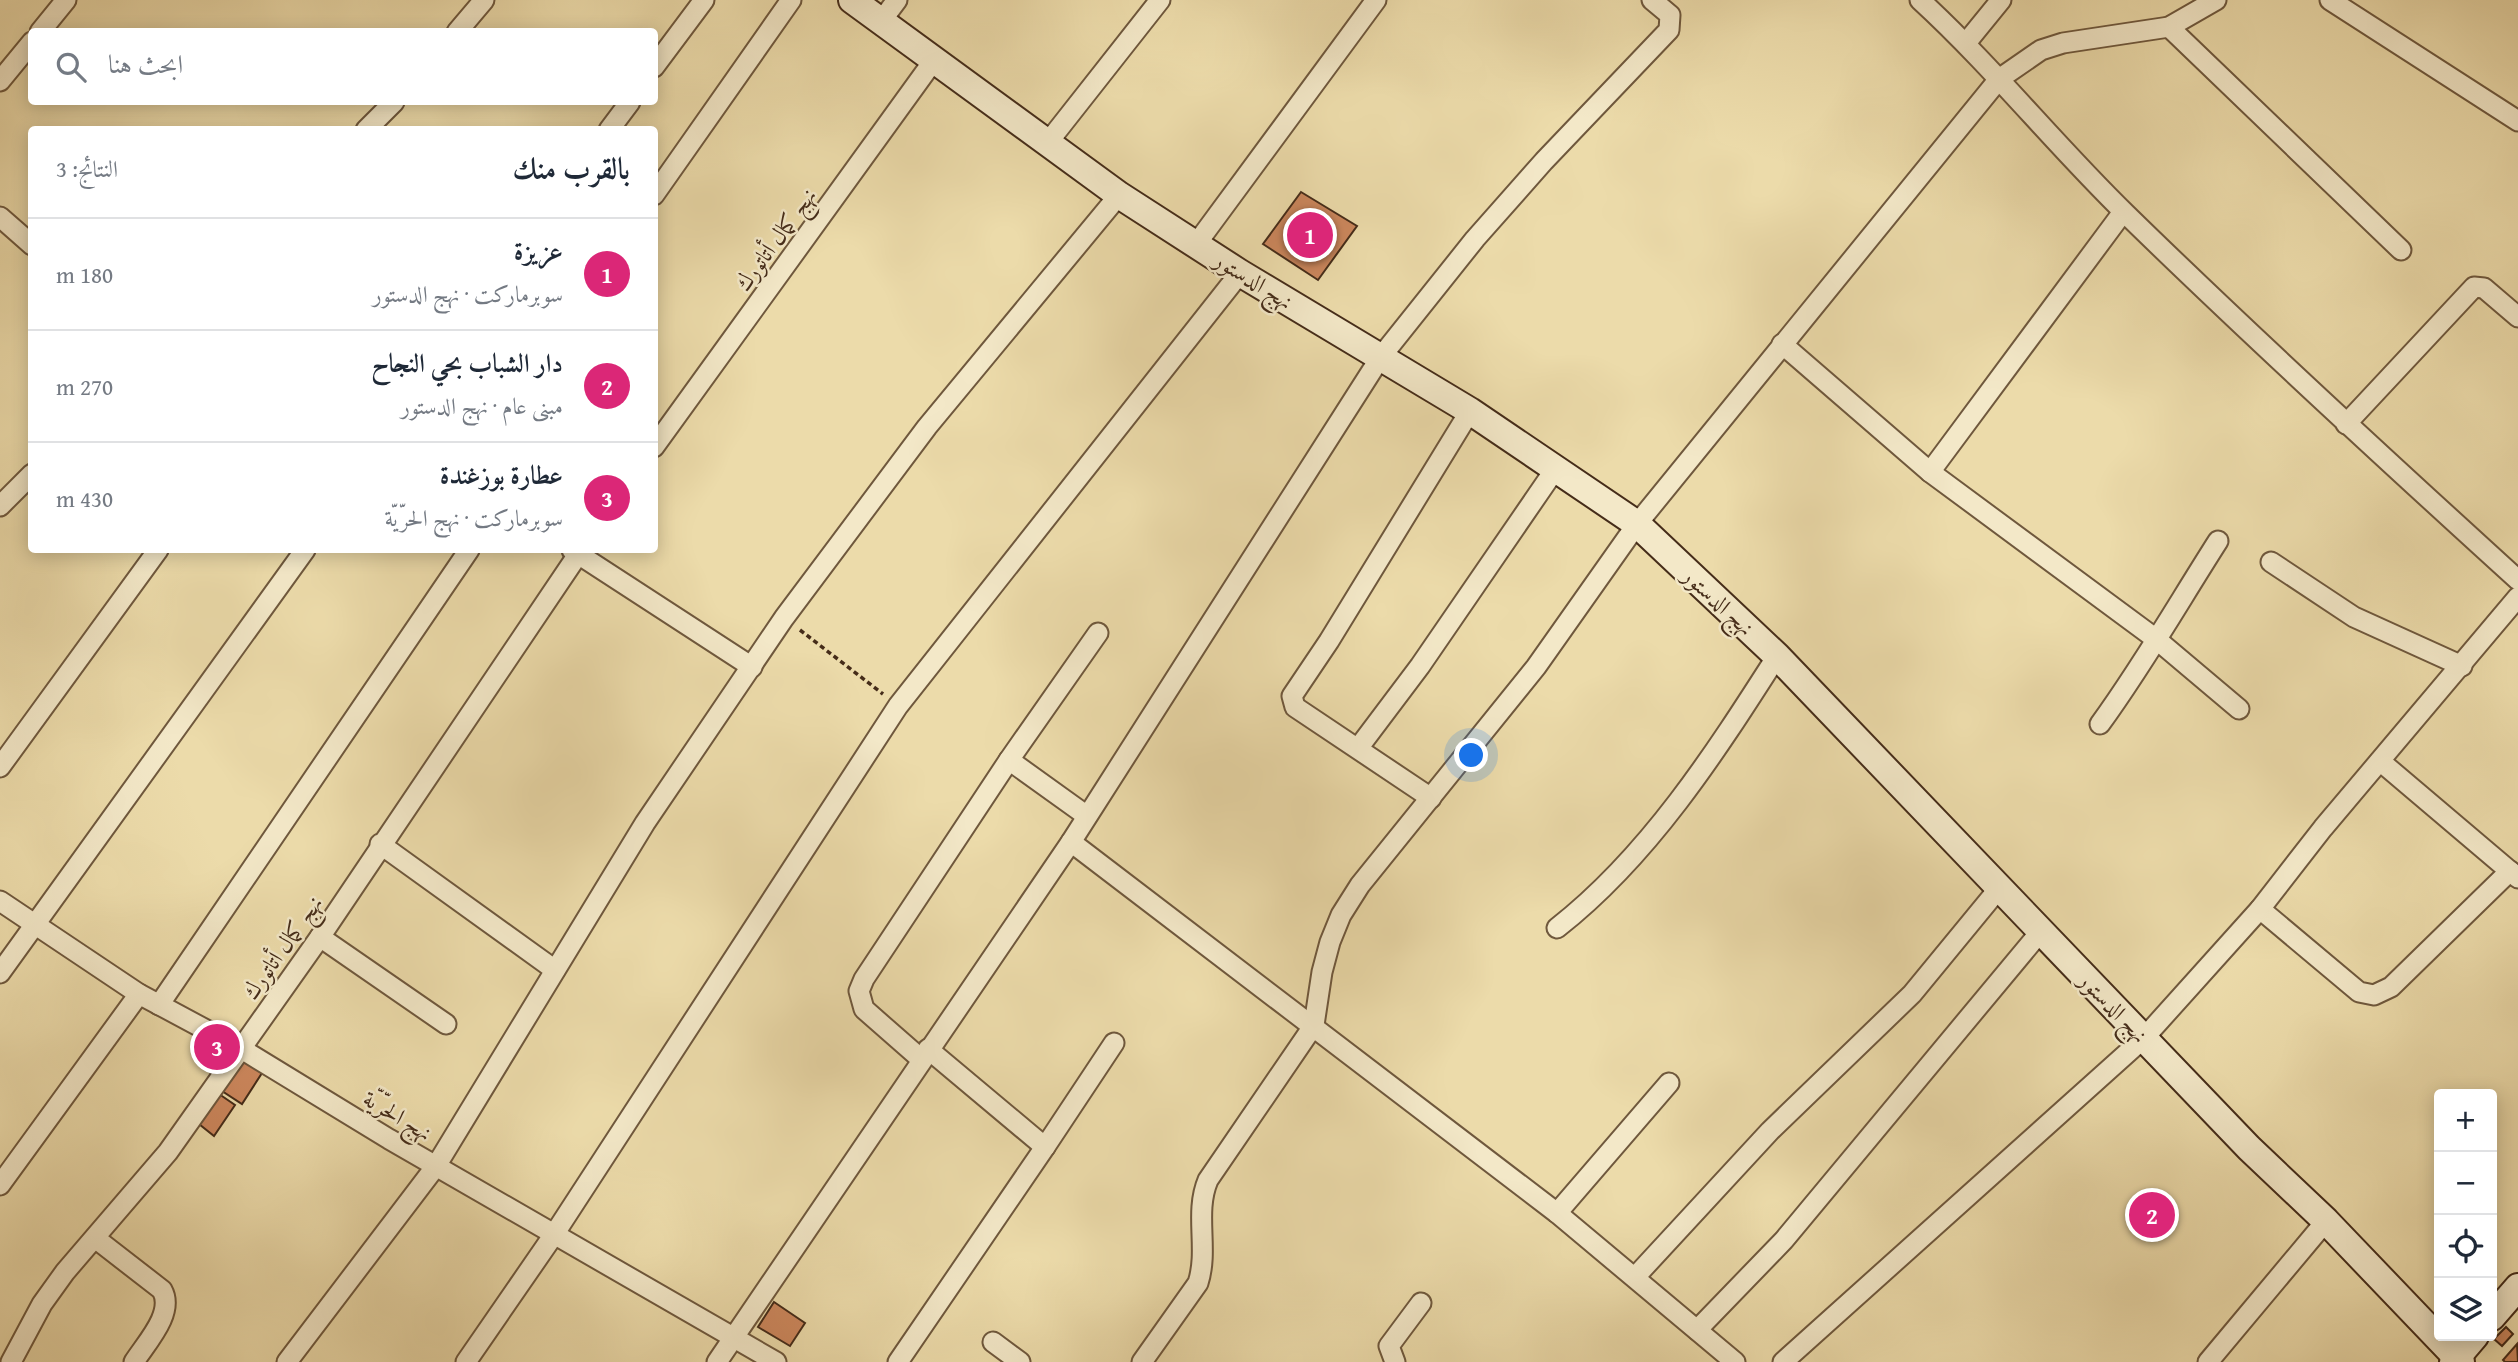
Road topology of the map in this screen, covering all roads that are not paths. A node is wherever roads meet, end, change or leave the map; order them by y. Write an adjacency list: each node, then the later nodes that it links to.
1 (66, 0): 15 (street)
2 (484, 0): 16 (street)
3 (704, 0): 20 (street)
4 (791, 0): 29 (street)
5 (852, 0): 13 (street, نهج الدستور)
6 (1160, 0): 28 (street)
7 (1377, 0): 34 (street)
8 (1652, 0): 39 (street)
9 (1920, 0): 17 (street)
10 (2001, 0): 17 (street)
11 (2216, 0): 14 (street)
12 (2330, 0): 25 (street)
13 (889, 10): 19 (street, نهج الدستور)
14 (2169, 27): 21 (street); 35 (street)
15 (43, 28)
16 (460, 28)
17 (1966, 43): 21 (street)
18 (28, 47): 22 (street)
19 (934, 60): 28 (street, نهج الدستور); 42 (street, نهج كمال أتاتورك)
20 (658, 63)
21 (2000, 79): 31 (street); 38 (street)
22 (0, 80)
23 (391, 105): 26 (street)
24 (628, 105): 27 (street)
25 (2518, 121)
26 (370, 126)
27 (612, 126)
28 (1049, 141): 30 (street, نهج الدستور)
29 (658, 189)
30 (1119, 195): 34 (street, نهج الدستور); 61 (street)
31 (2123, 212): 41 (street); 44 (street)
32 (0, 217): 33 (street)
33 (28, 242)
34 (1197, 243): 36 (street, نهج الدستور)
35 (2401, 250)
36 (1240, 273): 39 (street, نهج الدستور); 96 (street)
37 (2518, 317): 41 (street)
38 (1782, 344): 44 (street); 47 (street)
39 (1380, 358): 40 (street, نهج الدستور); 69 (street)
40 (1470, 411): 43 (street, نهج الدستور); 64 (street)
41 (2346, 424): 55 (street)
42 (658, 441)
43 (1556, 468): 47 (street, نهج الدستور); 64 (street)
44 (1930, 472): 58 (street)
45 (28, 478): 46 (street)
46 (0, 506)
47 (1637, 524): 59 (street, نهج الدستور); 68 (street)
48 (2218, 541): 58 (street)
49 (156, 553): 67 (street)
50 (302, 553): 76 (street)
51 (467, 553): 83 (street)
52 (576, 553): 71 (street, نهج كمال أتاتورك)
53 (580, 553): 61 (street)
54 (2271, 562): 60 (street)
55 (2518, 580)
56 (2518, 597): 60 (street)
57 (1098, 633): 65 (street)
58 (2156, 639): 62 (street); 63 (street)
59 (1777, 656): 73 (street, نهج الدستور); 77 (street)
60 (2462, 666): 66 (street)
61 (752, 667): 80 (street)
62 (2239, 709)
63 (2100, 723)
64 (1359, 747): 68 (street)
65 (1009, 760): 69 (street); 89 (street)
66 (2380, 761): 72 (street); 75 (street)
67 (0, 767)
68 (1430, 798): 85 (street)
69 (1087, 816): 70 (street)
70 (1071, 842): 85 (street); 89 (street)
71 (380, 844): 79 (street, نهج كمال أتاتورك); 80 (street)
72 (2514, 874): 75 (street)
73 (2000, 887): 78 (street, نهج الدستور); 98 (street)
74 (0, 901): 76 (street, نهج الحرّيّة)
75 (2260, 909): 86 (street)
76 (34, 922): 81 (street); 82 (street, نهج الحرّيّة)
77 (1557, 928)
78 (2041, 931): 86 (street, نهج الدستور); 102 (street)
79 (320, 937): 84 (street); 88 (street, نهج كمال أتاتورك)
80 (555, 970): 92 (street)
81 (0, 972)
82 (139, 994): 83 (street, نهج الحرّيّة); 93 (street)
83 (159, 1005): 88 (street, نهج الحرّيّة)
84 (446, 1024)
85 (1314, 1025): 94 (street); 115 (street)
86 (2144, 1038): 95 (street, نهج الدستور); 118 (street)
87 (1114, 1043): 91 (street)
88 (240, 1048): 92 (street, نهج الحرّيّة); 97 (street, نهج كمال أتاتورك)
89 (925, 1054): 91 (street); 103 (street)
90 (1669, 1083): 94 (street)
91 (1045, 1147): 113 (street)
92 (436, 1166): 96 (street, نهج الحرّيّة); 109 (street)
93 (0, 1185)
94 (1557, 1213): 98 (street)
95 (2326, 1222): 106 (street, نهج الدستور); 119 (street)
96 (555, 1233): 103 (street, نهج الحرّيّة); 110 (street)
97 (95, 1238): 107 (street, نهج كمال أتاتورك); 108 (street)
98 (1636, 1276): 102 (street)
99 (2518, 1287): 101 (street)
100 (1421, 1303): 116 (street)
101 (2497, 1311)
102 (1697, 1330): 117 (street)
103 (735, 1336): 111 (street); 112 (street, نهج الحرّيّة)
104 (2471, 1341): 106 (street)
105 (993, 1342): 114 (street)
106 (2457, 1361)
107 (11, 1362)
108 (134, 1362)
109 (286, 1362)
110 (466, 1362)
111 (717, 1362)
112 (776, 1362)
113 (898, 1362)
114 (1020, 1362)
115 (1142, 1362)
116 (1395, 1362)
117 (1735, 1362)
118 (1783, 1362)
119 (2208, 1362)

